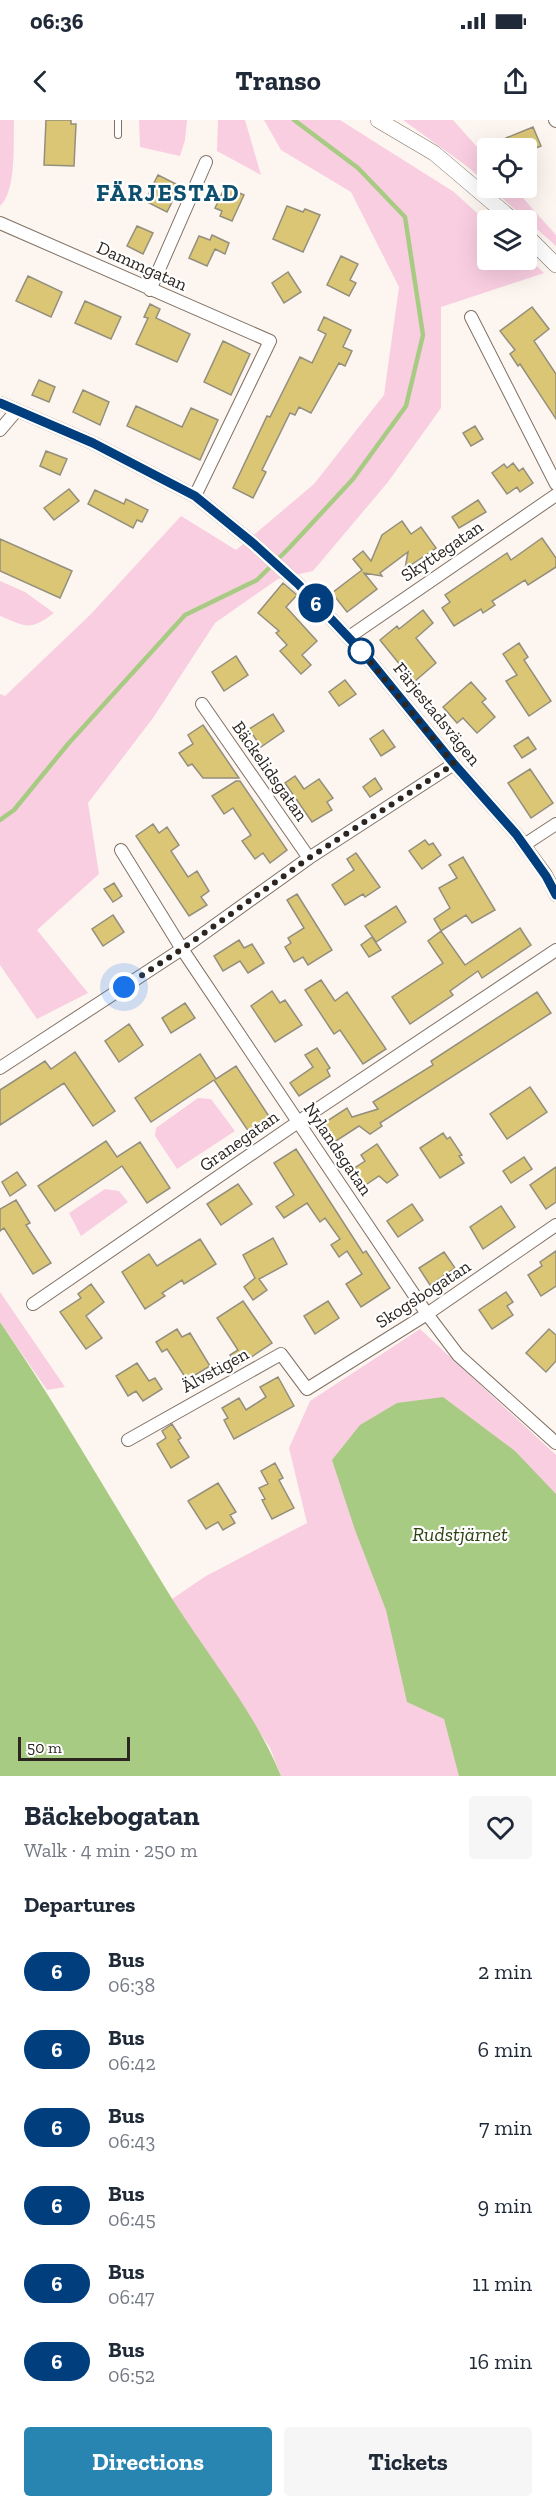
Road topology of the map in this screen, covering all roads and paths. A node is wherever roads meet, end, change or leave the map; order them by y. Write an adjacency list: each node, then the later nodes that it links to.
1 (118, 120): 3 (lane)
2 (378, 120): 5 (street)
3 (118, 135)
4 (206, 162): 9 (street)
5 (501, 210)
6 (0, 223): 9 (street, Dammgatan)
7 (537, 246): 8 (street)
8 (556, 265)
9 (150, 290): 16 (street, Dammgatan)
10 (471, 317): 14 (street)
11 (0, 403): 12 (street, Färjestadsvägen)
12 (17, 410): 13 (street); 16 (street, Färjestadsvägen)
13 (0, 430)
14 (556, 484)
15 (556, 495): 17 (street, Skyttegatan)
16 (195, 496): 17 (street, Färjestadsvägen)
17 (349, 637): 19 (street, Färjestadsvägen)
18 (202, 704): 23 (street, Bäckelidsgatan)
19 (454, 764): 21 (street, Färjestadsvägen); 23 (street)
20 (556, 824): 21 (street)
21 (524, 845): 24 (street, Färjestadsvägen)
22 (121, 850): 25 (street, Nylandsgatan)
23 (309, 858): 25 (street)
24 (556, 895)
25 (182, 949): 27 (street); 28 (street, Nylandsgatan)
26 (556, 950): 28 (street, Granegatan)
27 (0, 1068)
28 (298, 1122): 30 (street, Granegatan); 31 (street, Nylandsgatan)
29 (556, 1225): 31 (street, Skogsbogatan)
30 (33, 1304)
31 (427, 1314): 32 (street, Skogsbogatan); 34 (street, Nylandsgatan)
32 (307, 1389): 33 (street, Älvstigen)
33 (128, 1440)
34 (556, 1443)

